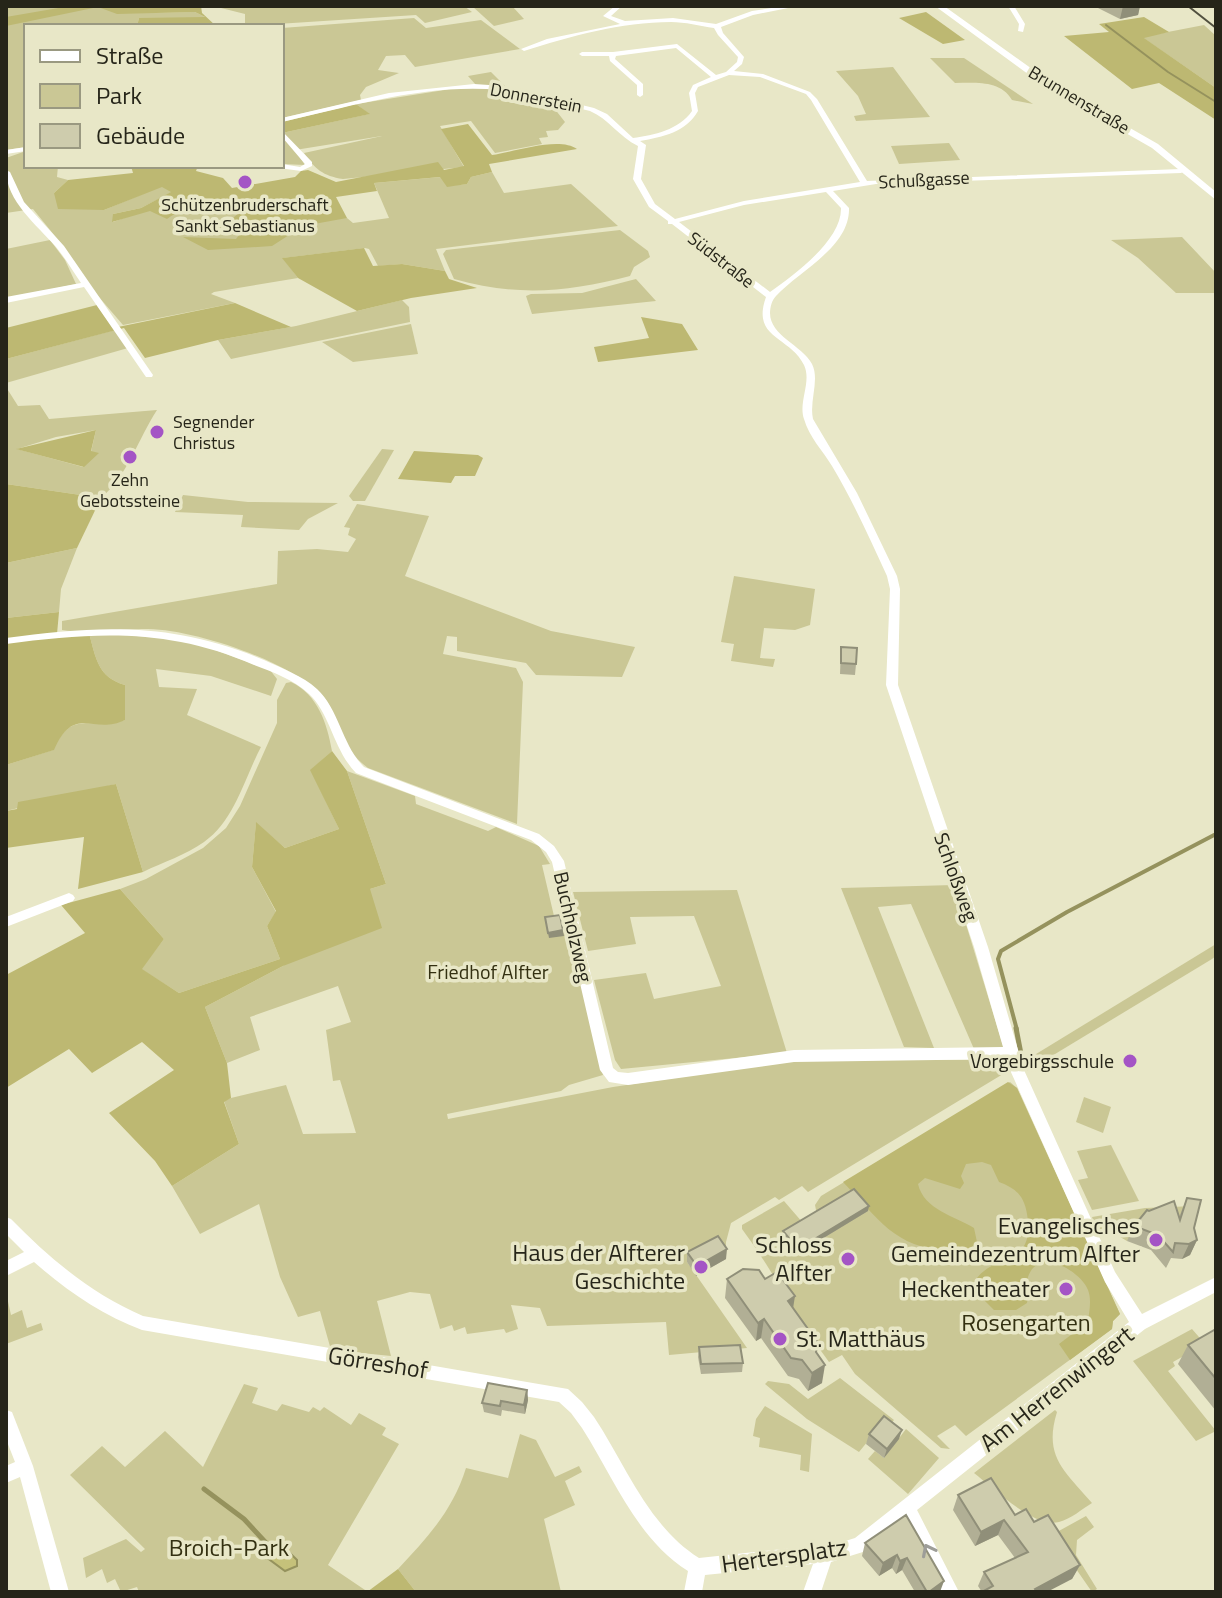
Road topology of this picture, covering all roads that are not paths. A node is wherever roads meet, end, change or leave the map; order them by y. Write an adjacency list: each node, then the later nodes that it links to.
1 (619, 6): 5 (street)
2 (795, 6): 6 (street)
3 (939, 6): 20 (street, Brunnenstraße)
4 (1011, 6): 7 (street)
5 (624, 23): 6 (street); 8 (street)
6 (717, 26): 11 (street)
7 (1021, 31)
8 (524, 49)
9 (582, 54): 10 (street)
10 (613, 54): 12 (street); 13 (street)
11 (728, 73): 12 (street); 22 (street)
12 (713, 76): 16 (street)
13 (640, 95)
14 (284, 120): 17 (street, Donnerstein)
15 (284, 135): 19 (street)
16 (650, 137): 17 (street); 18 (street)
17 (634, 140): 18 (street, Donnerstein)
18 (642, 145): 25 (street)
19 (284, 166)
20 (1181, 171): 22 (street, Schußgasse); 24 (street, Brunnenstraße)
21 (6, 172): 26 (street)
22 (865, 184): 23 (street, Schußgasse)
23 (828, 190): 25 (street, Schußgasse); 27 (street)
24 (1214, 194)
25 (671, 222): 27 (street, Südstraße)
26 (84, 285): 28 (street); 29 (street)
27 (770, 296): 30 (street, Südstraße)
28 (6, 300)
29 (149, 375)
30 (810, 423): 34 (street, Schloßweg)
31 (6, 641): 34 (street, Buchholzweg)
32 (69, 898): 33 (street)
33 (6, 922)
34 (1012, 1053): 39 (street, Schloßweg)
35 (6, 1224): 36 (street, Görreshof)
36 (35, 1254): 37 (street); 45 (street, Görreshof)
37 (6, 1269)
38 (1216, 1284): 39 (street, Am Herrenwingert)
39 (1139, 1324): 43 (street, Am Herrenwingert)
40 (6, 1418): 41 (street)
41 (25, 1466): 42 (street); 46 (street)
42 (6, 1475)
43 (907, 1508): 44 (street, Hertersplatz); 49 (street, one-way to 43)
44 (825, 1554): 45 (street, Hertersplatz); 48 (street)
45 (697, 1567): 47 (street)
46 (60, 1592)
47 (693, 1592)
48 (812, 1592)
49 (950, 1592)

